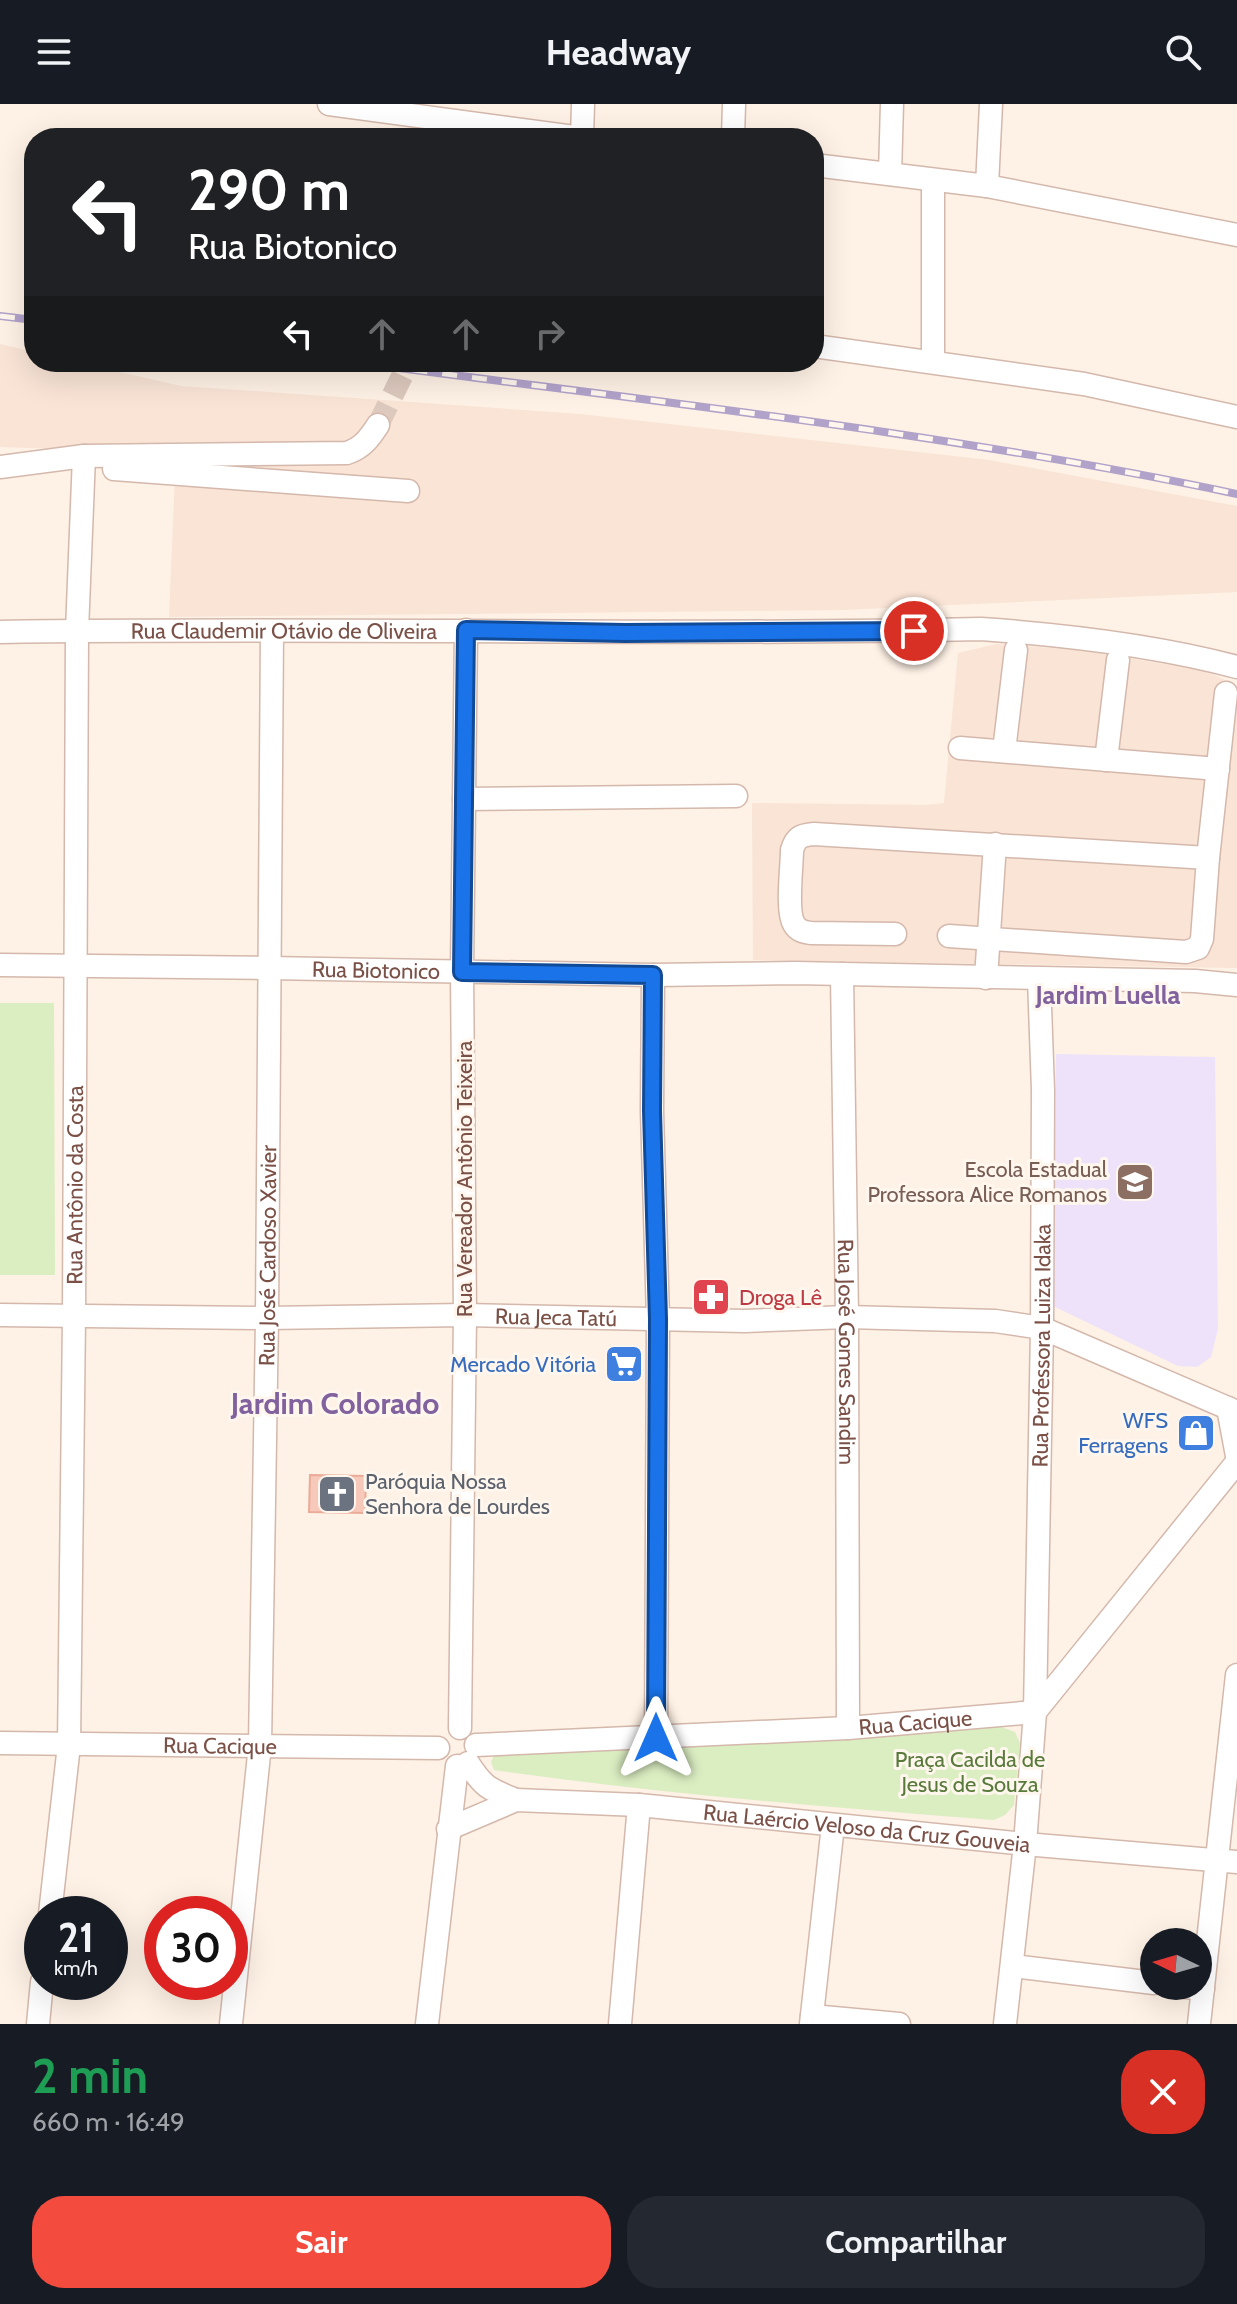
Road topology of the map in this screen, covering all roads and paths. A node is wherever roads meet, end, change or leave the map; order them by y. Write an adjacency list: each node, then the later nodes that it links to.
1 (329, 104): 6 (street)
2 (583, 104): 8 (street)
3 (734, 104): 9 (street)
4 (892, 104): 11 (street)
5 (991, 104): 13 (street)
6 (427, 111): 7 (street)
7 (471, 128)
8 (582, 128)
9 (733, 128)
10 (824, 166): 11 (street)
11 (890, 174): 12 (street)
12 (933, 180): 13 (street); 16 (street)
13 (987, 186): 14 (street)
14 (1237, 235)
15 (824, 347): 16 (street)
16 (933, 362): 17 (street)
17 (1237, 417)
18 (378, 425): 19 (street)
19 (85, 461): 20 (street); 21 (street); 23 (street, Rua Antônio da Costa)
20 (0, 467)
21 (408, 491)
22 (466, 630): 24 (street, Rua Claudemir Otávio de Oliveira); 28 (street, Rua Claudemir Otávio de Oliveira); 35 (street, Rua Vereador Antônio Teixeira)
23 (77, 631): 24 (street, Rua Claudemir Otávio de Oliveira); 25 (street, Rua Claudemir Otávio de Oliveira); 42 (street, Rua Antônio da Costa)
24 (272, 631): 43 (street, Rua José Cardoso Xavier)
25 (0, 632)
26 (1016, 650): 31 (street)
27 (1118, 660): 32 (street)
28 (1237, 667)
29 (1226, 693): 33 (street)
30 (960, 748): 31 (street)
31 (1004, 751): 32 (street)
32 (1106, 760): 33 (street)
33 (1218, 769): 37 (street)
34 (736, 796): 35 (street)
35 (464, 799): 44 (street, Rua Vereador Antônio Teixeira)
36 (995, 844): 37 (street); 38 (street); 40 (street)
37 (1208, 858): 40 (street)
38 (895, 934)
39 (949, 936): 40 (street)
40 (987, 939): 47 (street)
41 (0, 965): 42 (street, Rua Biotonico)
42 (75, 967): 43 (street, Rua Biotonico); 52 (street, Rua Antônio da Costa)
43 (270, 968): 44 (street, Rua Biotonico); 54 (street, Rua José Cardoso Xavier)
44 (462, 972): 46 (street, Rua Biotonico); 51 (street, Rua Vereador Antônio Teixeira)
45 (842, 974): 46 (street, Rua Biotonico); 47 (street, Rua Biotonico); 53 (street, Rua José Gomes Sandim)
46 (653, 975): 55 (street)
47 (986, 978): 48 (street, Rua Biotonico)
48 (1039, 979): 49 (street, Rua Biotonico); 56 (street, Rua Professora Luiza Idaka)
49 (1237, 985)
50 (0, 1315): 52 (street, Rua Jeca Tatú)
51 (465, 1315): 54 (street, Rua Jeca Tatú); 55 (street, Rua Jeca Tatú); 61 (street, Rua Vereador Antônio Teixeira)
52 (74, 1316): 54 (street, Rua Jeca Tatú); 65 (street, Rua Antônio da Costa)
53 (847, 1317): 55 (street, Rua Jeca Tatú); 56 (street, Rua Jeca Tatú); 62 (street, Rua José Gomes Sandim)
54 (267, 1318): 66 (street, Rua José Cardoso Xavier)
55 (658, 1319): 63 (street)
56 (1042, 1328): 57 (street, Rua Jeca Tatú); 60 (street, Rua Professora Luiza Idaka)
57 (1232, 1410): 58 (street)
58 (1237, 1459): 60 (street)
59 (1237, 1675): 74 (street)
60 (1035, 1712): 62 (street, Rua Cacique); 73 (street, Rua Professora Luiza Idaka)
61 (460, 1728): 67 (street); 68 (street)
62 (848, 1728): 63 (street, Rua Cacique)
63 (656, 1738): 68 (street, Rua Cacique)
64 (0, 1743): 65 (street, Rua Cacique)
65 (69, 1745): 66 (street, Rua Cacique); 75 (street, Rua Antônio da Costa)
66 (260, 1745): 67 (street, Rua Cacique); 83 (street, Rua José Cardoso Xavier)
67 (438, 1748): 68 (street)
68 (467, 1758): 69 (street, Rua Laércio Veloso da Cruz Gouveia); 72 (street)
69 (516, 1800): 70 (street, Rua Laércio Veloso da Cruz Gouveia); 72 (street, Rua Laércio Veloso da Cruz Gouveia)
70 (639, 1805): 71 (street, Rua Laércio Veloso da Cruz Gouveia); 85 (street)
71 (833, 1825): 73 (street, Rua Laércio Veloso da Cruz Gouveia); 81 (street)
72 (448, 1829): 84 (street)
73 (1025, 1844): 74 (street, Rua Laércio Veloso da Cruz Gouveia); 77 (street, Rua Professora Luiza Idaka)
74 (1227, 1861): 76 (street)
75 (52, 1896)
76 (1212, 1941)
77 (1013, 1966): 78 (street); 87 (street, Rua Professora Luiza Idaka)
78 (1140, 1981)
79 (40, 2000): 82 (street)
80 (1202, 2000): 88 (street)
81 (812, 2020): 86 (street)
82 (38, 2024)
83 (231, 2024)
84 (427, 2024)
85 (620, 2024)
86 (899, 2024)
87 (1005, 2024)
88 (1199, 2024)

